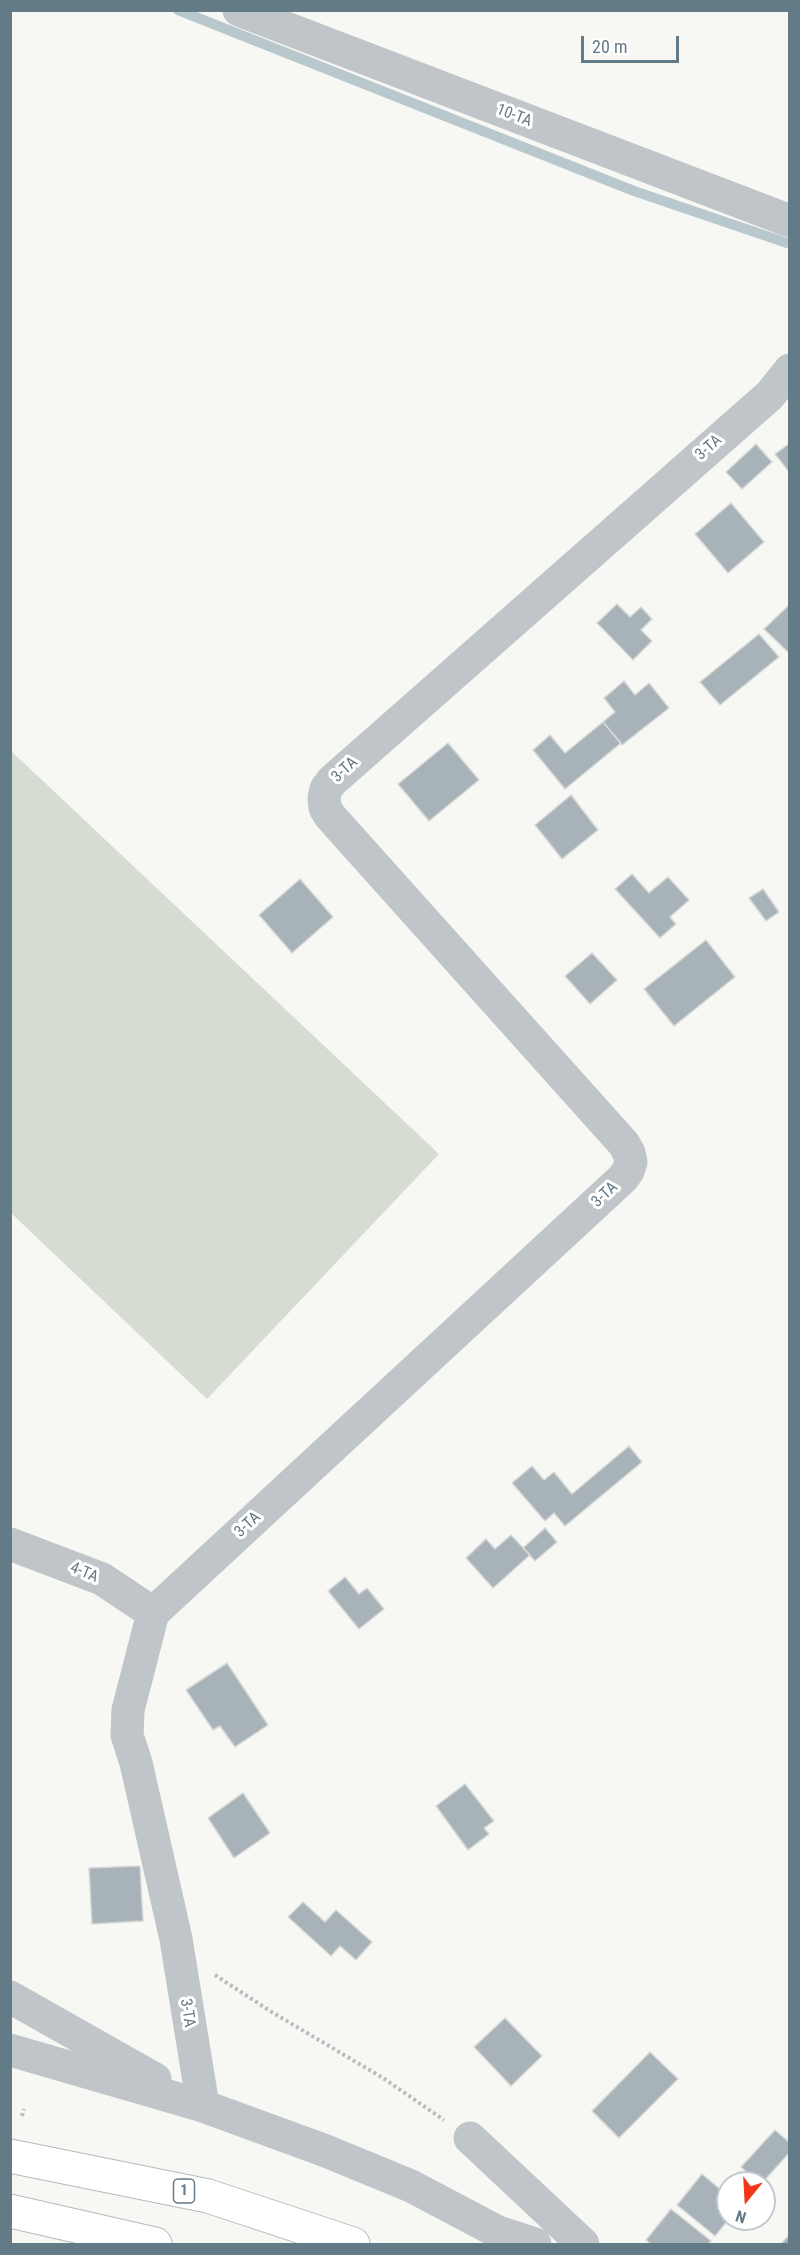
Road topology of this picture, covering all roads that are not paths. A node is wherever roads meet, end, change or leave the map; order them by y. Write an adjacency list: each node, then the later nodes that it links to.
1 (239, 10): 2 (street, 10-ТА)
2 (789, 221)
3 (789, 370): 5 (street, 3-ТА)
4 (10, 1544): 5 (street, 4-ТА)
5 (153, 1613): 8 (street, 3-ТА)
6 (10, 1996): 8 (street)
7 (10, 2050): 8 (street)
8 (203, 2106): 14 (street)
9 (470, 2138): 15 (street)
10 (10, 2156): 13 (main road, 1)
11 (10, 2211): 12 (main road)
12 (155, 2244)
13 (353, 2244)
14 (535, 2244)
15 (583, 2244)

